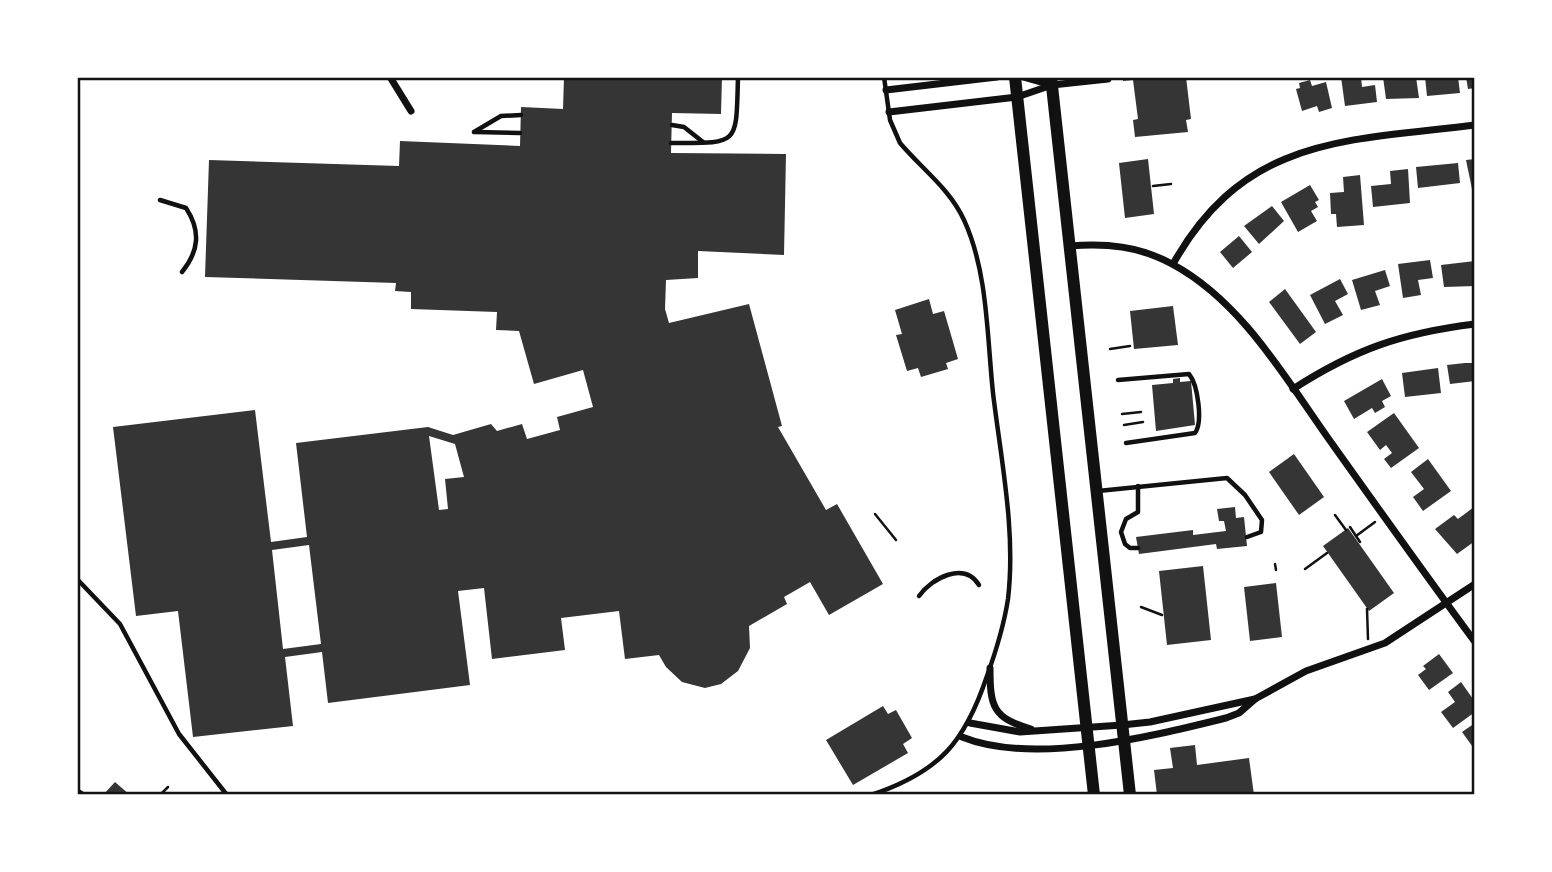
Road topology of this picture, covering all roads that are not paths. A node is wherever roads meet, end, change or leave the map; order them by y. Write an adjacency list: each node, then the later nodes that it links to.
1 (738, 77): 16 (lane)
2 (884, 77): 8 (lane)
3 (996, 77): 8 (street)
4 (1015, 77): 9 (main road)
5 (1023, 77): 7 (street)
6 (1108, 79): 7 (street)
7 (1051, 81): 9 (street); 18 (main road)
8 (886, 90): 10 (lane)
9 (1017, 97): 10 (street); 39 (main road)
10 (889, 112): 35 (lane)
11 (521, 115): 14 (lane)
12 (672, 125): 16 (lane)
13 (1475, 125): 19 (street)
14 (520, 134)
15 (671, 143): 16 (lane)
16 (704, 143)
17 (160, 201): 20 (lane)
18 (1070, 246): 19 (street); 26 (main road)
19 (1173, 264): 23 (street)
20 (182, 272)
21 (1475, 324): 23 (street)
22 (1118, 380): 24 (lane)
23 (1293, 389): 33 (street)
24 (1126, 443)
25 (1138, 486): 26 (lane); 27 (lane); 28 (lane)
26 (1097, 491): 38 (main road)
27 (1247, 537)
28 (1138, 548)
29 (77, 579): 44 (lane)
30 (1475, 584): 33 (street)
31 (979, 585): 32 (lane)
32 (919, 596)
33 (1447, 604): 34 (street); 36 (street)
34 (1475, 642)
35 (990, 668): 37 (lane); 40 (street)
36 (1255, 699): 38 (street); 42 (street)
37 (970, 723): 40 (street); 41 (lane)
38 (1122, 724): 39 (street); 42 (main road)
39 (1086, 727): 40 (street); 43 (main road)
40 (1032, 729)
41 (962, 737): 43 (street); 45 (lane)
42 (1123, 740): 43 (street); 47 (main road)
43 (1088, 745): 46 (main road)
44 (226, 795)
45 (871, 795)
46 (1094, 795)
47 (1130, 795)

